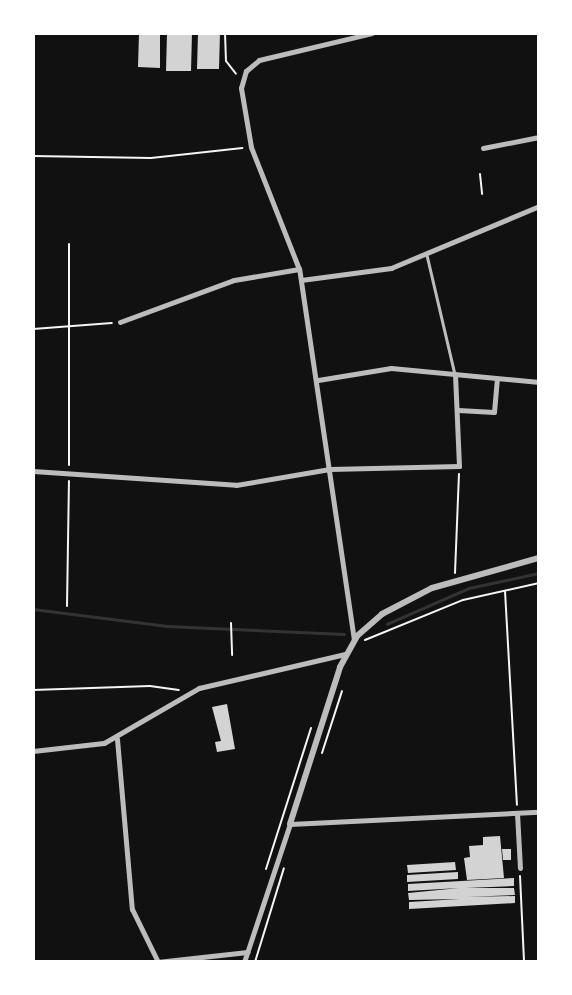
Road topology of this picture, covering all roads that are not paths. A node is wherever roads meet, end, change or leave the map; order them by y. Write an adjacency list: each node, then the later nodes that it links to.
1 (372, 33): 6 (street)
2 (539, 136): 3 (street)
3 (483, 148)
4 (539, 206): 5 (street)
5 (428, 255): 7 (street); 9 (lane)
6 (299, 269): 7 (street); 8 (street)
7 (301, 280): 11 (street)
8 (120, 322)
9 (455, 374): 10 (street); 11 (street); 13 (street)
10 (497, 378): 12 (street); 13 (street)
11 (318, 380): 14 (street)
12 (539, 382)
13 (458, 410): 14 (street)
14 (330, 469): 15 (street); 17 (street)
15 (33, 471)
16 (539, 558): 17 (street)
17 (356, 641): 18 (street)
18 (345, 654): 19 (street); 23 (street)
19 (117, 739): 20 (street); 26 (street)
20 (33, 751)
21 (539, 812): 22 (street)
22 (517, 813): 23 (street); 24 (street)
23 (290, 824): 25 (street)
24 (520, 868)
25 (247, 951): 26 (street); 27 (street)
26 (157, 962)
27 (244, 962)

